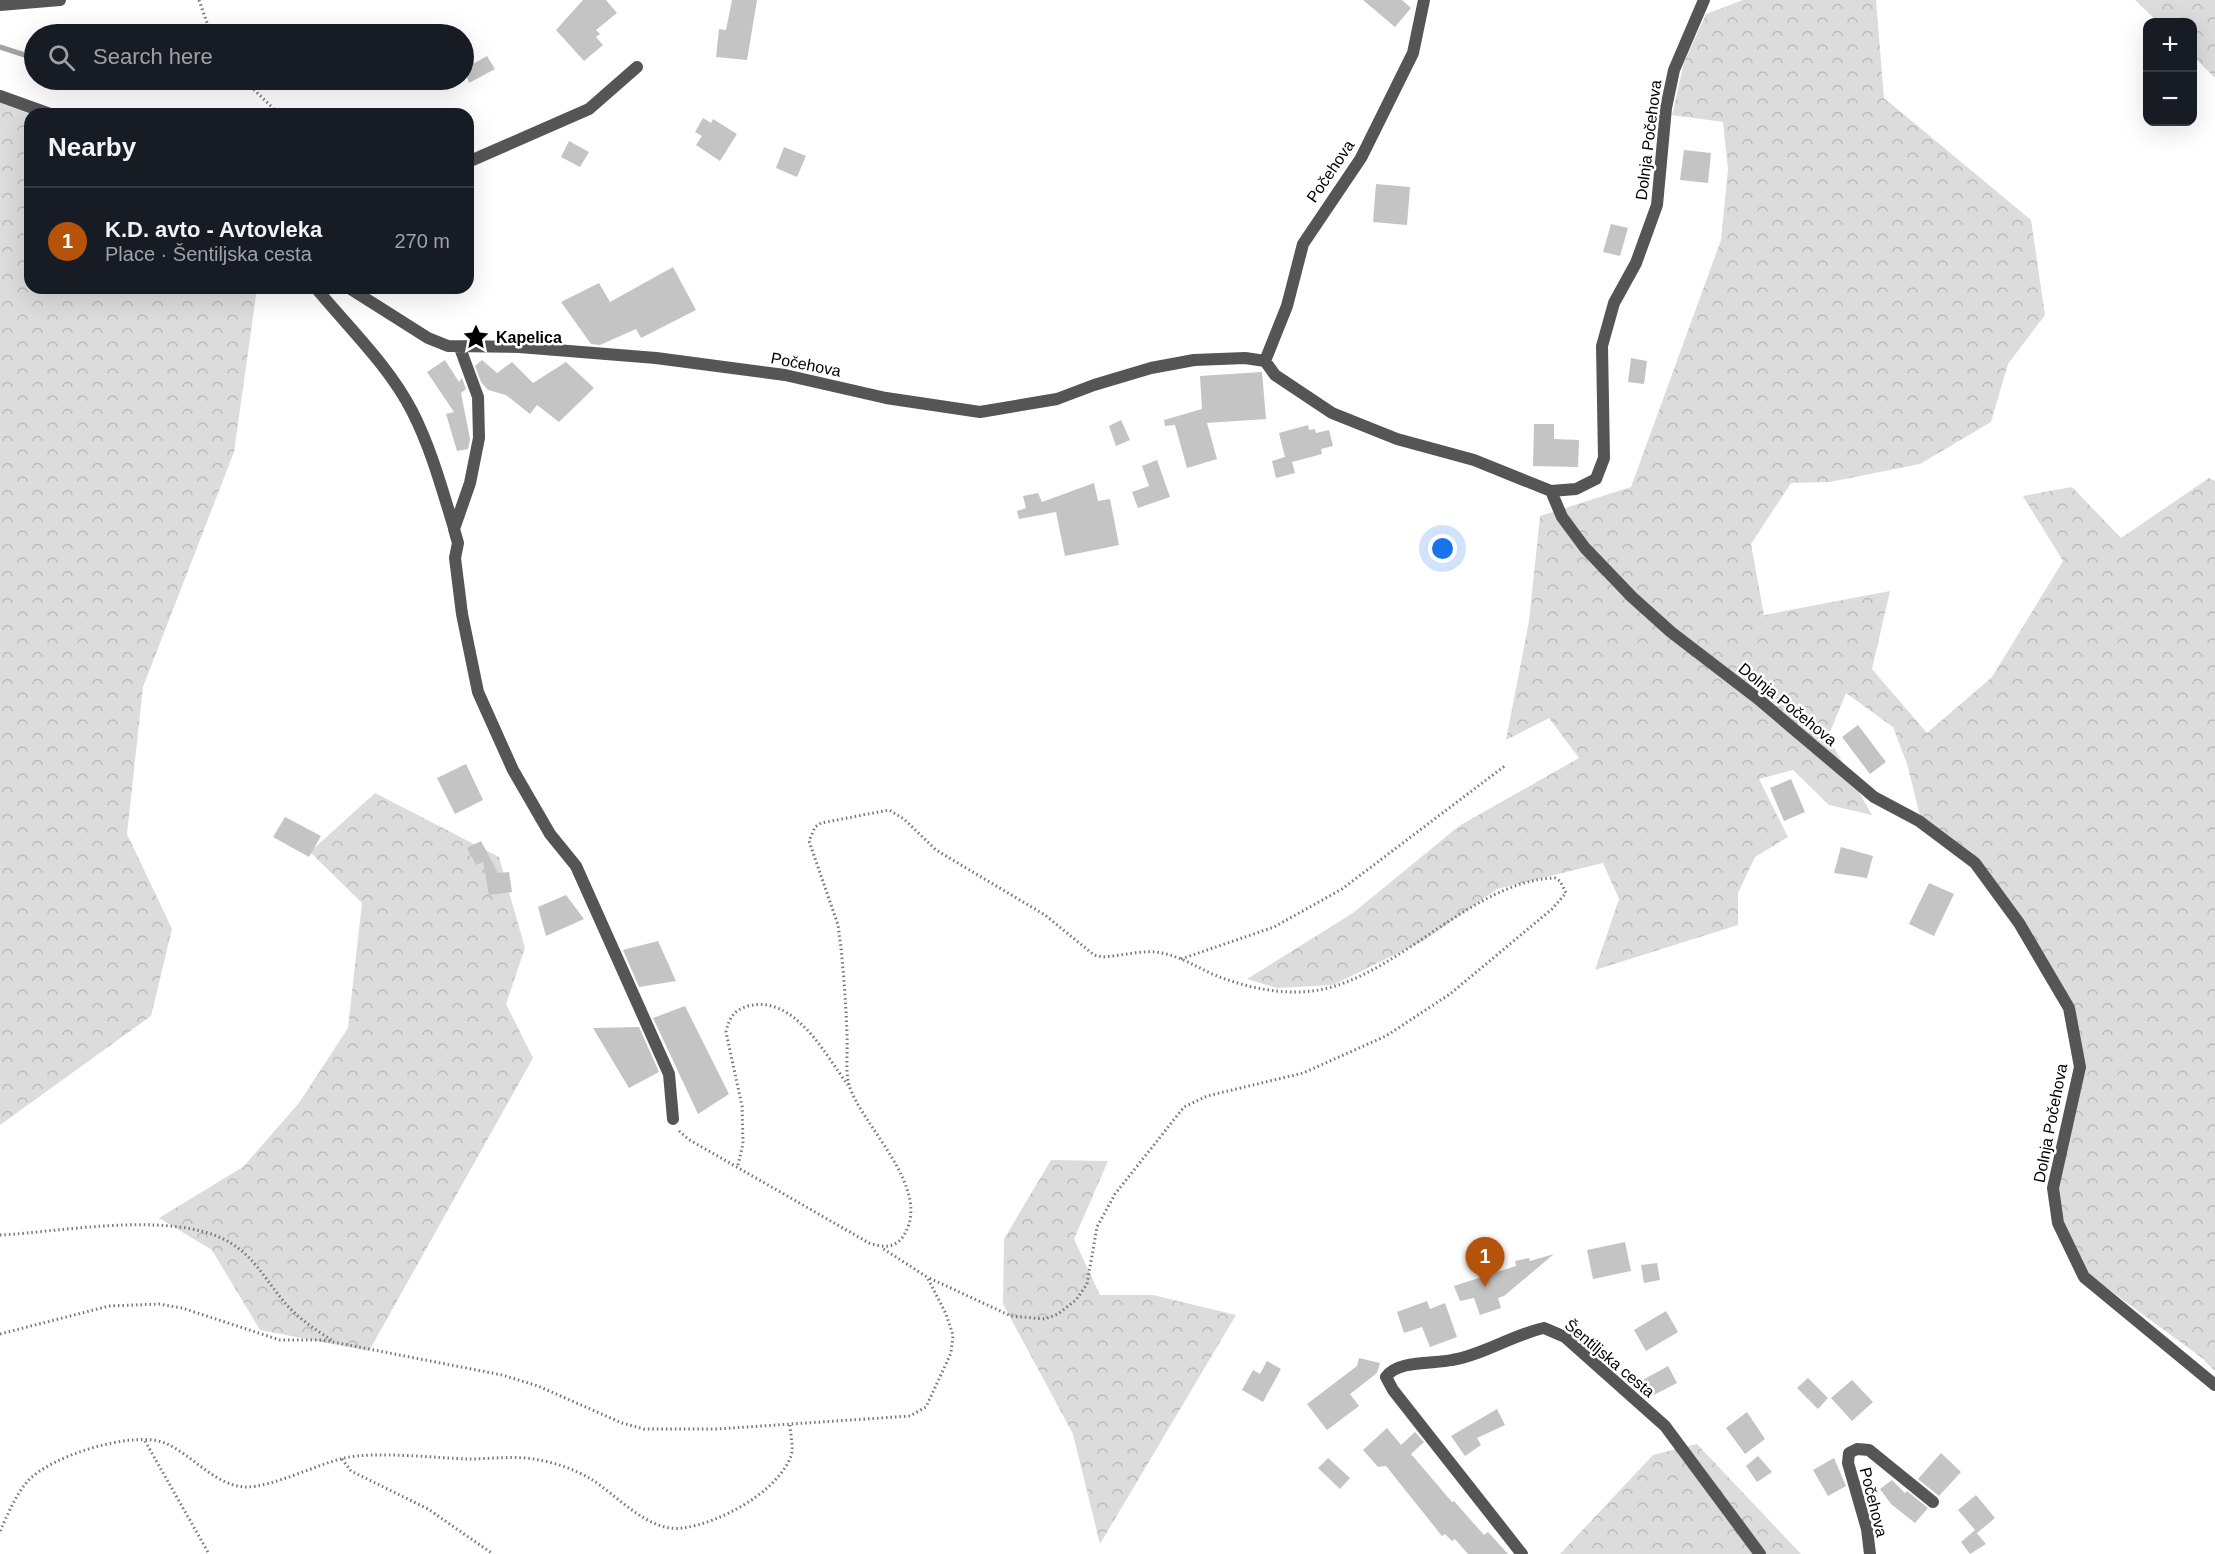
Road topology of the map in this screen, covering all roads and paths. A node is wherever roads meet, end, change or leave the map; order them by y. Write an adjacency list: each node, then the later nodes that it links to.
1 (60, 0): 5 (street)
2 (200, 0): 6 (path)
3 (1424, 0): 16 (street, Počehova)
4 (1704, 0): 17 (street, Dolnja Počehova)
5 (0, 5)
6 (208, 24)
7 (637, 67): 12 (street)
8 (254, 90): 11 (path)
9 (0, 96): 10 (street)
10 (33, 108)
11 (273, 108)
12 (474, 159)
13 (321, 294): 18 (street)
14 (358, 294): 15 (street, Počehova)
15 (460, 348): 16 (street, Počehova); 18 (street)
16 (1265, 361): 17 (street)
17 (1551, 492): 29 (street, Dolnja Počehova)
18 (454, 529): 22 (street)
19 (1506, 765): 20 (path)
20 (1181, 959): 21 (path); 26 (path)
21 (849, 1086): 23 (path); 25 (path)
22 (673, 1119): 23 (path)
23 (738, 1166): 25 (path)
24 (0, 1235): 28 (path)
25 (881, 1247): 26 (path)
26 (927, 1277): 30 (path)
27 (0, 1334): 28 (path)
28 (334, 1341): 30 (path)
29 (2215, 1385)
30 (790, 1423): 32 (path)
31 (144, 1440): 32 (path); 34 (path); 35 (path)
32 (342, 1459): 36 (path)
33 (1934, 1503): 39 (street, Počehova)
34 (0, 1531)
35 (209, 1554)
36 (493, 1554)
37 (1521, 1554): 38 (street, Šentiljska cesta)
38 (1760, 1554)
39 (1870, 1554)

